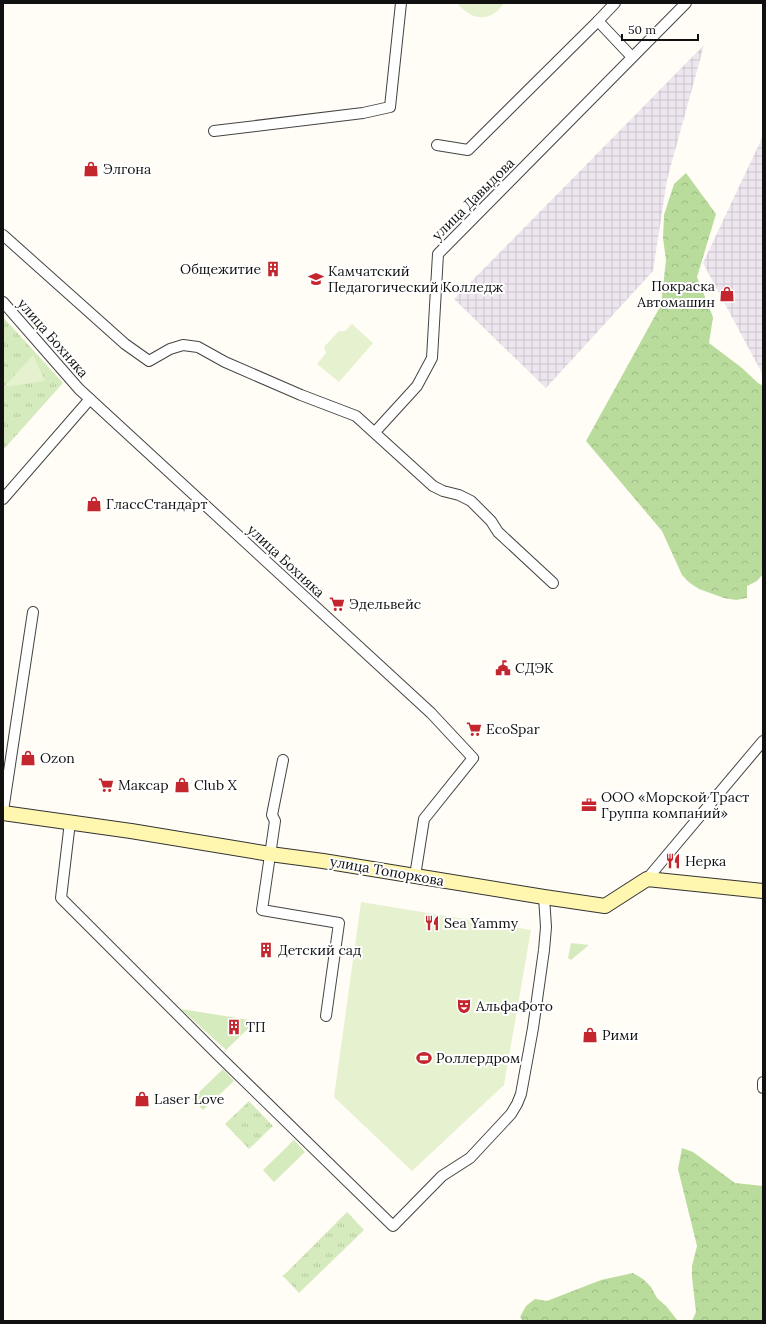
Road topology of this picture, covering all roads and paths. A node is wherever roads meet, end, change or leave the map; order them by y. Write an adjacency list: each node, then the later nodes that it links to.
1 (400, 3): 6 (street)
2 (615, 3): 4 (street)
3 (686, 3): 5 (street, улица Давыдова)
4 (598, 20): 5 (street); 7 (street)
5 (632, 57): 11 (street, улица Давыдова)
6 (214, 131)
7 (437, 145)
8 (3, 235): 11 (street)
9 (3, 302): 10 (street, улица Бохняка)
10 (90, 399): 12 (street); 20 (street, улица Бохняка)
11 (375, 432): 13 (street)
12 (3, 499)
13 (553, 583)
14 (33, 612): 17 (street, улица Топоркова)
15 (763, 741): 21 (street)
16 (283, 760): 19 (street)
17 (3, 812): 18 (main road, улица Топоркова)
18 (70, 822): 19 (main road, улица Топоркова); 23 (street)
19 (270, 854): 20 (main road, улица Топоркова); 24 (street)
20 (415, 876): 23 (main road, улица Топоркова)
21 (647, 878): 22 (main road); 23 (main road, улица Топоркова)
22 (763, 891)
23 (544, 897)
24 (326, 1016)
25 (763, 1082): 26 (street)
26 (763, 1088)

